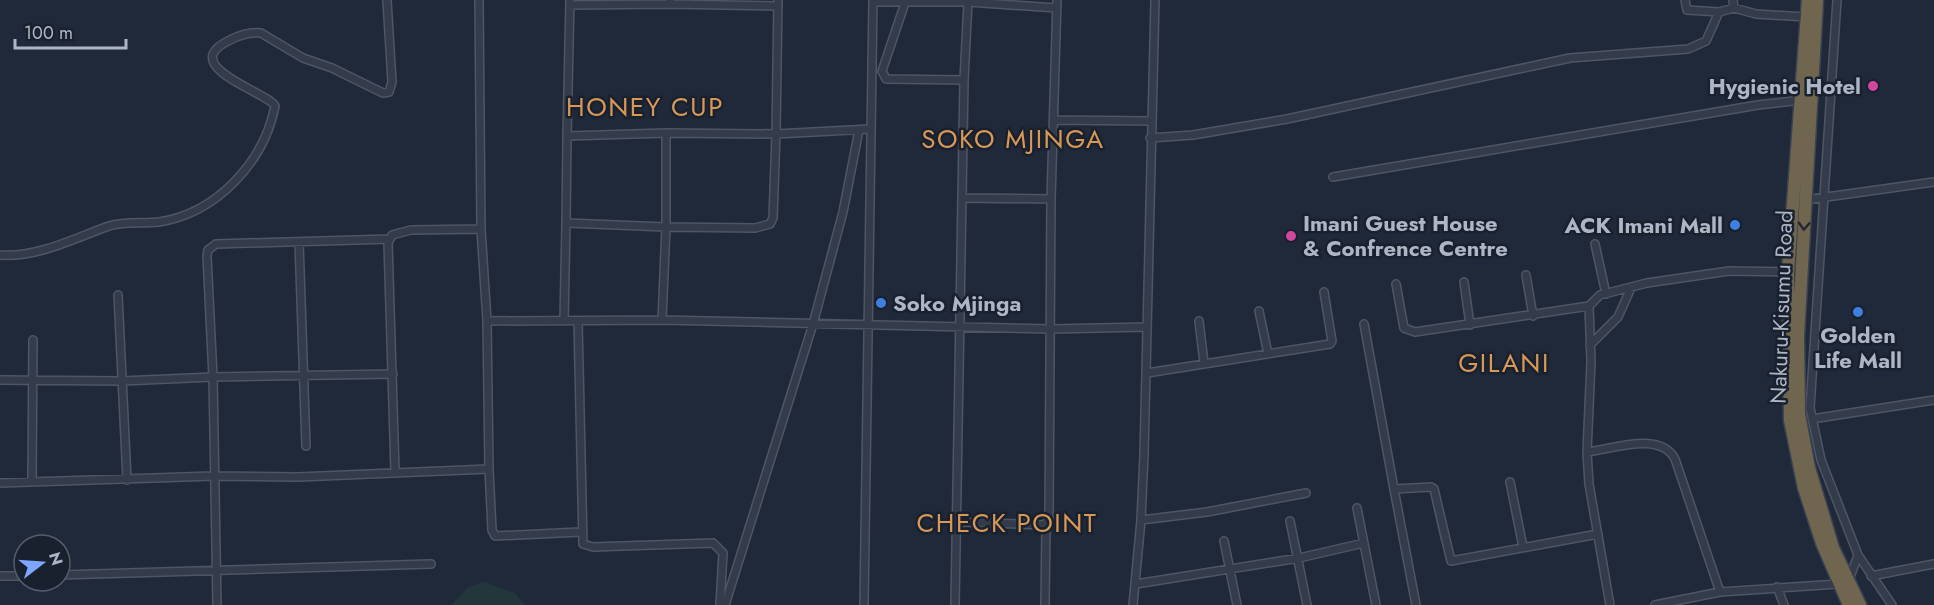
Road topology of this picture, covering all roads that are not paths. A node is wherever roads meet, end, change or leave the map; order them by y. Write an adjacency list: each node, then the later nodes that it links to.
1 (387, 0): 40 (street)
2 (479, 0): 36 (street)
3 (1155, 0): 21 (street)
4 (1685, 0): 16 (street)
5 (1808, 0): 17 (highway, Nakuru-Kisumu Road)
6 (1817, 0): 33 (highway, Nakuru-Kisumu Road)
7 (1837, 0): 30 (street)
8 (873, 1): 9 (street); 22 (street)
9 (906, 1): 11 (street); 18 (street)
10 (670, 2): 12 (street); 13 (street)
11 (968, 2): 14 (street); 18 (street)
12 (570, 3): 26 (street)
13 (778, 3): 25 (street)
14 (1057, 4): 20 (street)
15 (1733, 4): 16 (street); 17 (street)
16 (1719, 12): 27 (street)
17 (1806, 17): 19 (highway, Nakuru-Kisumu Road)
18 (964, 80): 31 (street)
19 (1802, 100): 28 (street); 41 (highway, Nakuru-Kisumu Road)
20 (1054, 120): 21 (street); 32 (street)
21 (1151, 120): 27 (street)
22 (870, 129): 23 (street); 60 (street)
23 (859, 130): 25 (street); 57 (street)
24 (666, 133): 25 (street); 26 (street); 35 (street)
25 (776, 134): 35 (street)
26 (567, 136): 34 (street)
27 (1150, 138): 62 (street)
28 (1333, 177)
29 (1934, 182): 30 (street)
30 (1826, 196): 33 (street); 76 (street)
31 (963, 198): 32 (street); 61 (street)
32 (1051, 199): 63 (street)
33 (1805, 200): 106 (highway, Nakuru-Kisumu Road, one-way to 106)
34 (566, 224): 35 (street); 54 (street)
35 (666, 227): 52 (street)
36 (481, 229): 37 (street); 53 (street)
37 (390, 239): 38 (street); 69 (street)
38 (299, 242): 70 (street); 71 (street)
39 (1595, 244): 47 (street)
40 (0, 255)
41 (1788, 272): 45 (street); 106 (highway, Nakuru-Kisumu Road)
42 (1526, 276): 51 (street)
43 (1464, 282): 59 (street)
44 (1396, 284): 59 (street)
45 (1631, 288): 47 (street); 65 (street)
46 (1324, 292): 66 (street)
47 (1606, 294): 49 (street)
48 (118, 296): 73 (street)
49 (1589, 306): 51 (street); 65 (street)
50 (1259, 310): 66 (street)
51 (1533, 316): 59 (street)
52 (662, 320): 55 (street); 57 (street)
53 (487, 321): 54 (street); 79 (street)
54 (564, 321): 55 (street)
55 (578, 321): 93 (street)
56 (1199, 321): 67 (street)
57 (813, 324): 60 (street); 112 (street)
58 (1364, 324): 86 (street)
59 (1470, 325)
60 (870, 326): 61 (street); 113 (street)
61 (960, 327): 63 (street); 91 (street)
62 (1147, 327): 63 (street); 68 (street)
63 (1051, 329): 92 (street)
64 (33, 340): 74 (street)
65 (1590, 345): 78 (street)
66 (1268, 354): 67 (street)
67 (1204, 363): 68 (street)
68 (1147, 373): 89 (street)
69 (393, 374): 70 (street); 80 (street)
70 (303, 375): 71 (street); 77 (street)
71 (213, 377): 73 (street); 81 (street)
72 (0, 380): 74 (street)
73 (122, 381): 74 (street); 82 (street)
74 (32, 382): 83 (street)
75 (1934, 400): 76 (street)
76 (1812, 419): 98 (street)
77 (306, 446)
78 (1587, 452): 94 (street); 109 (street)
79 (489, 469): 80 (street); 93 (street)
80 (395, 471): 81 (street)
81 (214, 476): 82 (street); 103 (street)
82 (127, 480): 83 (street)
83 (33, 482): 85 (street)
84 (1510, 482): 97 (street)
85 (0, 483)
86 (1394, 489): 97 (street); 120 (street)
87 (1306, 493): 89 (street)
88 (1357, 508): 96 (street)
89 (1141, 520): 107 (street)
90 (1290, 521): 99 (street)
91 (958, 522): 92 (street); 114 (street)
92 (1046, 525): 115 (street)
93 (580, 532): 111 (street)
94 (1598, 534): 97 (street); 121 (street)
95 (1224, 541): 102 (street)
96 (1364, 543): 99 (street); 119 (street)
97 (1523, 547)
98 (1858, 555): 105 (street); 106 (street)
99 (1299, 558): 102 (street); 118 (street)
100 (431, 564): 103 (street)
101 (1934, 564): 105 (street)
102 (1230, 571): 107 (street); 117 (street)
103 (216, 572): 104 (street); 110 (street)
104 (72, 575)
105 (1871, 576): 126 (street)
106 (1843, 583): 108 (street); 124 (highway, Nakuru-Kisumu Road); 125 (highway, Nakuru-Kisumu Road)
107 (1136, 584): 116 (street)
108 (1777, 587): 109 (street); 123 (street)
109 (1720, 592): 122 (street)
110 (217, 605)
111 (720, 605)
112 (725, 605)
113 (864, 605)
114 (955, 605)
115 (1046, 605)
116 (1133, 605)
117 (1237, 605)
118 (1307, 605)
119 (1376, 605)
120 (1416, 605)
121 (1610, 605)
122 (1655, 605)
123 (1784, 605)
124 (1849, 605)
125 (1860, 605)
126 (1892, 605)

